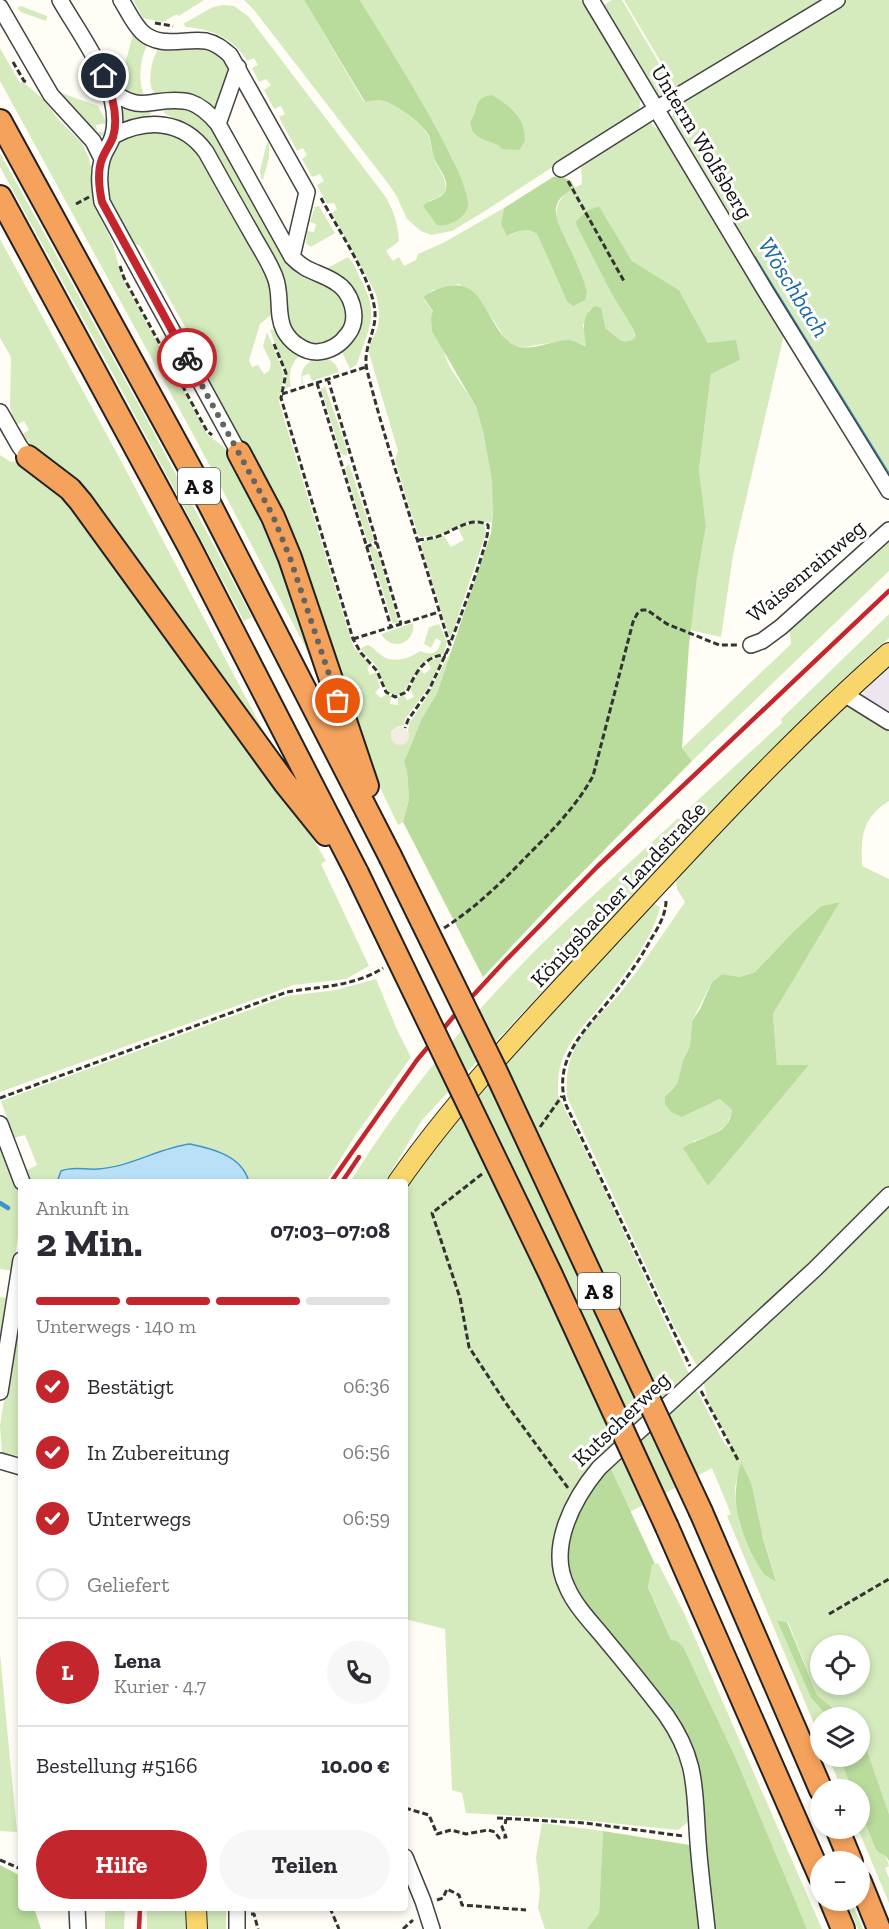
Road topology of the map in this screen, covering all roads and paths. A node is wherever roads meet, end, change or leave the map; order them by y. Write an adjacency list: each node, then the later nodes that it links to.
1 (60, 0): 7 (street)
2 (121, 0): 6 (street)
3 (591, 0): 8 (street, Unterm Wolfsberg)
4 (837, 0): 8 (street)
5 (0, 8): 12 (street)
6 (238, 67): 10 (street); 17 (street)
7 (111, 91): 10 (street); 11 (street)
8 (656, 109): 13 (street); 29 (street, Unterm Wolfsberg)
9 (0, 121): 44 (highway, A 8)
10 (218, 124): 17 (street)
11 (113, 135): 12 (street); 17 (street)
12 (102, 159): 25 (street)
13 (561, 169): 18 (path)
14 (93, 195): 16 (path)
15 (0, 197): 45 (highway, A 8)
16 (76, 204)
17 (292, 257)
18 (625, 283)
19 (270, 335): 23 (path)
20 (366, 367): 21 (path)
21 (327, 379): 22 (path); 27 (path)
22 (317, 383): 23 (path); 28 (path)
23 (282, 394): 37 (path)
24 (0, 412): 26 (street)
25 (239, 453): 44 (highway)
26 (28, 457): 45 (highway)
27 (351, 459): 28 (path); 32 (path)
28 (341, 462): 33 (path)
29 (889, 491)
30 (889, 530): 39 (street, Waisenrainweg)
31 (417, 540): 38 (path)
32 (377, 542): 33 (path); 35 (path)
33 (366, 547): 36 (path)
34 (439, 612): 35 (path)
35 (401, 624): 36 (path)
36 (391, 627): 37 (path)
37 (353, 639): 41 (path)
38 (450, 645)
39 (751, 645)
40 (889, 653): 42 (main road, Königsbacher Landstraße)
41 (446, 655)
42 (844, 694): 43 (street); 46 (main road, Königsbacher Landstraße)
43 (889, 722)
44 (390, 856): 63 (highway, A 8, bridge)
45 (357, 873): 68 (highway, A 8, bridge)
46 (660, 882): 47 (path); 52 (main road, Königsbacher Landstraße)
47 (563, 1095): 49 (path); 55 (path)
48 (0, 1124): 51 (street)
49 (537, 1130)
50 (487, 1171): 60 (path)
51 (21, 1179)
52 (400, 1179)
53 (889, 1195): 55 (street, Kutscherweg)
54 (18, 1279): 56 (street)
55 (696, 1378): 57 (path); 60 (street, Kutscherweg)
56 (0, 1392)
57 (738, 1460)
58 (0, 1461): 59 (street)
59 (18, 1466)
60 (577, 1499): 67 (street, Kutscherweg)
61 (889, 1579): 62 (path)
62 (829, 1614)
63 (816, 1779)
64 (408, 1809): 66 (path)
65 (497, 1818): 66 (path)
66 (506, 1819): 67 (path)
67 (698, 1838): 85 (street, Kutscherweg)
68 (810, 1853)
69 (0, 1860): 71 (path)
70 (408, 1865): 72 (street)
71 (18, 1868)
72 (424, 1905): 74 (path); 84 (street)
73 (870, 1907): 87 (highway)
74 (526, 1910)
75 (77, 1911): 80 (street)
76 (196, 1911): 81 (main road)
77 (237, 1911): 82 (street)
78 (331, 1911): 83 (path)
79 (836, 1911): 86 (highway)
80 (78, 1929)
81 (197, 1929)
82 (237, 1929)
83 (339, 1929)
84 (432, 1929)
85 (707, 1929)
86 (843, 1929)
87 (879, 1929)

